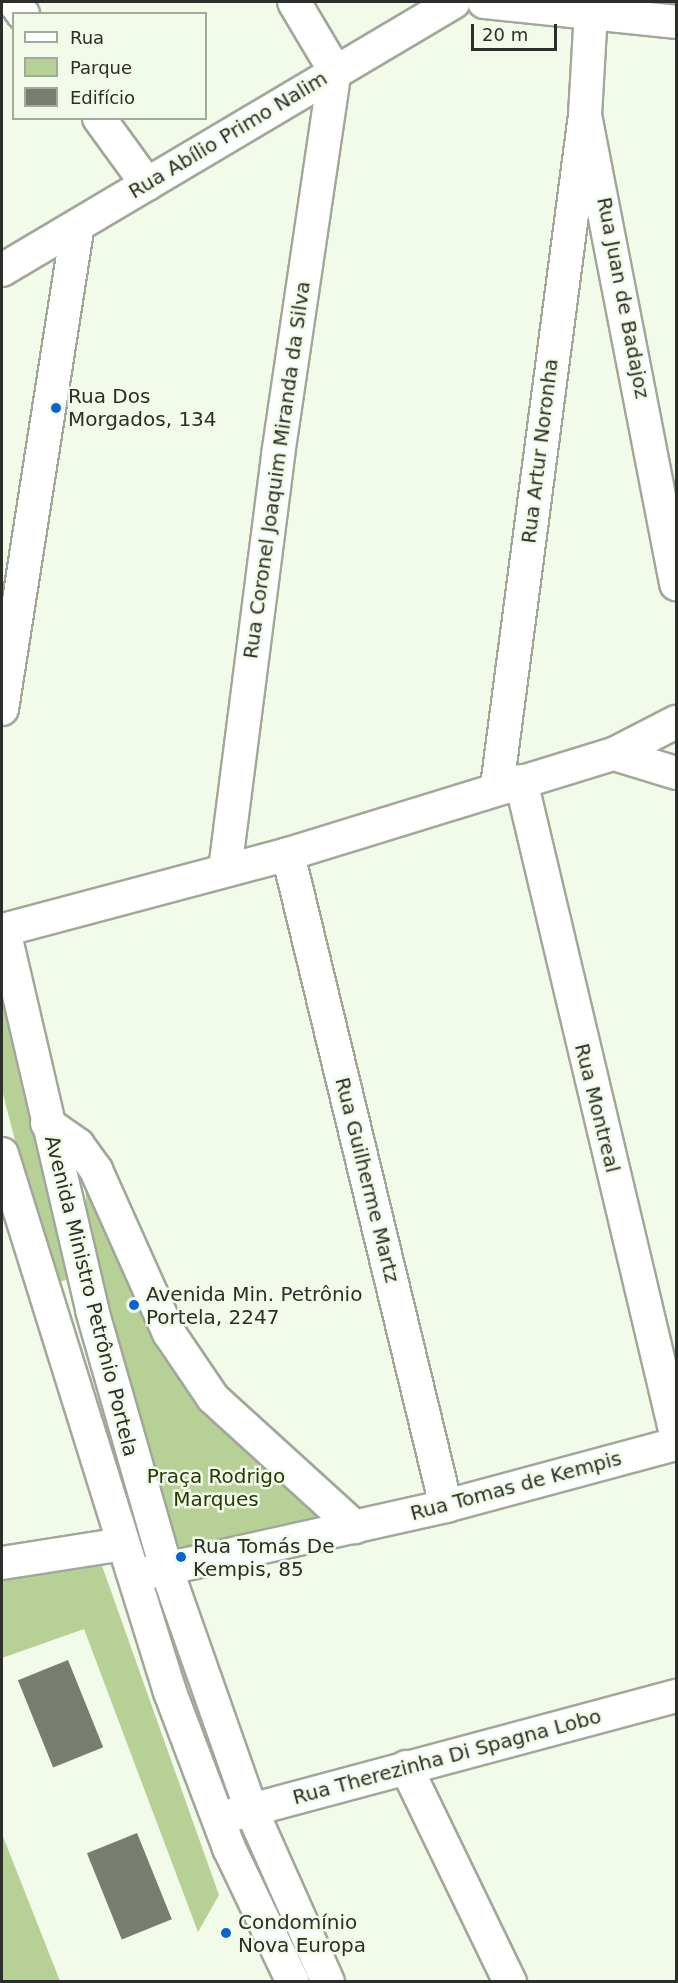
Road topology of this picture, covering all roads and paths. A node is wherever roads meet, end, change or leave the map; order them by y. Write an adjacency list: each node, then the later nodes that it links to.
1 (294, 2): 6 (street)
2 (454, 2): 6 (street, Rua Abílio Primo Nalim)
3 (484, 2): 4 (street)
4 (591, 11): 5 (street); 7 (street, Rua Juan de Badajoz)
5 (676, 22)
6 (335, 71): 9 (street, Rua Abílio Primo Nalim); 19 (street, Rua Coronel Joaquim Miranda da Silva)
7 (585, 115): 12 (street, Rua Juan de Badajoz); 17 (street, Rua Artur Noronha)
8 (100, 120): 9 (street)
9 (147, 184): 10 (street, Rua Abílio Primo Nalim)
10 (78, 226): 11 (street, Rua Abílio Primo Nalim); 13 (street)
11 (2, 270)
12 (676, 584)
13 (2, 709)
14 (676, 722): 15 (street)
15 (614, 754): 16 (street); 17 (street)
16 (676, 773)
17 (509, 784): 18 (street); 23 (street, Rua Montreal)
18 (288, 854): 19 (street); 25 (street, Rua Guilherme Martz)
19 (225, 870): 20 (street)
20 (3, 927): 21 (street, Avenida Ministro Petrônio Portela)
21 (47, 1123): 26 (street); 29 (street, Avenida Ministro Petrônio Portela)
22 (3, 1165): 27 (street, Avenida Ministro Petrônio Portela)
23 (676, 1434)
24 (676, 1444): 25 (street, Rua Tomas de Kempis)
25 (446, 1506): 26 (street, Rua Tomas de Kempis)
26 (355, 1527): 29 (street, Rua Tomas de Kempis)
27 (123, 1544): 28 (street); 30 (street, Avenida Ministro Petrônio Portela)
28 (2, 1563)
29 (166, 1568): 30 (street, Rua Tomas de Kempis); 33 (street, Avenida Ministro Petrônio Portela)
30 (134, 1576): 34 (street, Avenida Ministro Petrônio Portela)
31 (676, 1696): 32 (street, Rua Therezinha Di Spagna Lobo)
32 (406, 1767): 33 (street, Rua Therezinha Di Spagna Lobo); 37 (street)
33 (251, 1809): 34 (street, Rua Therezinha Di Spagna Lobo); 36 (street, Avenida Ministro Petrônio Portela)
34 (217, 1820): 35 (street, Avenida Ministro Petrônio Portela)
35 (293, 1982)
36 (328, 1982)
37 (510, 1982)

